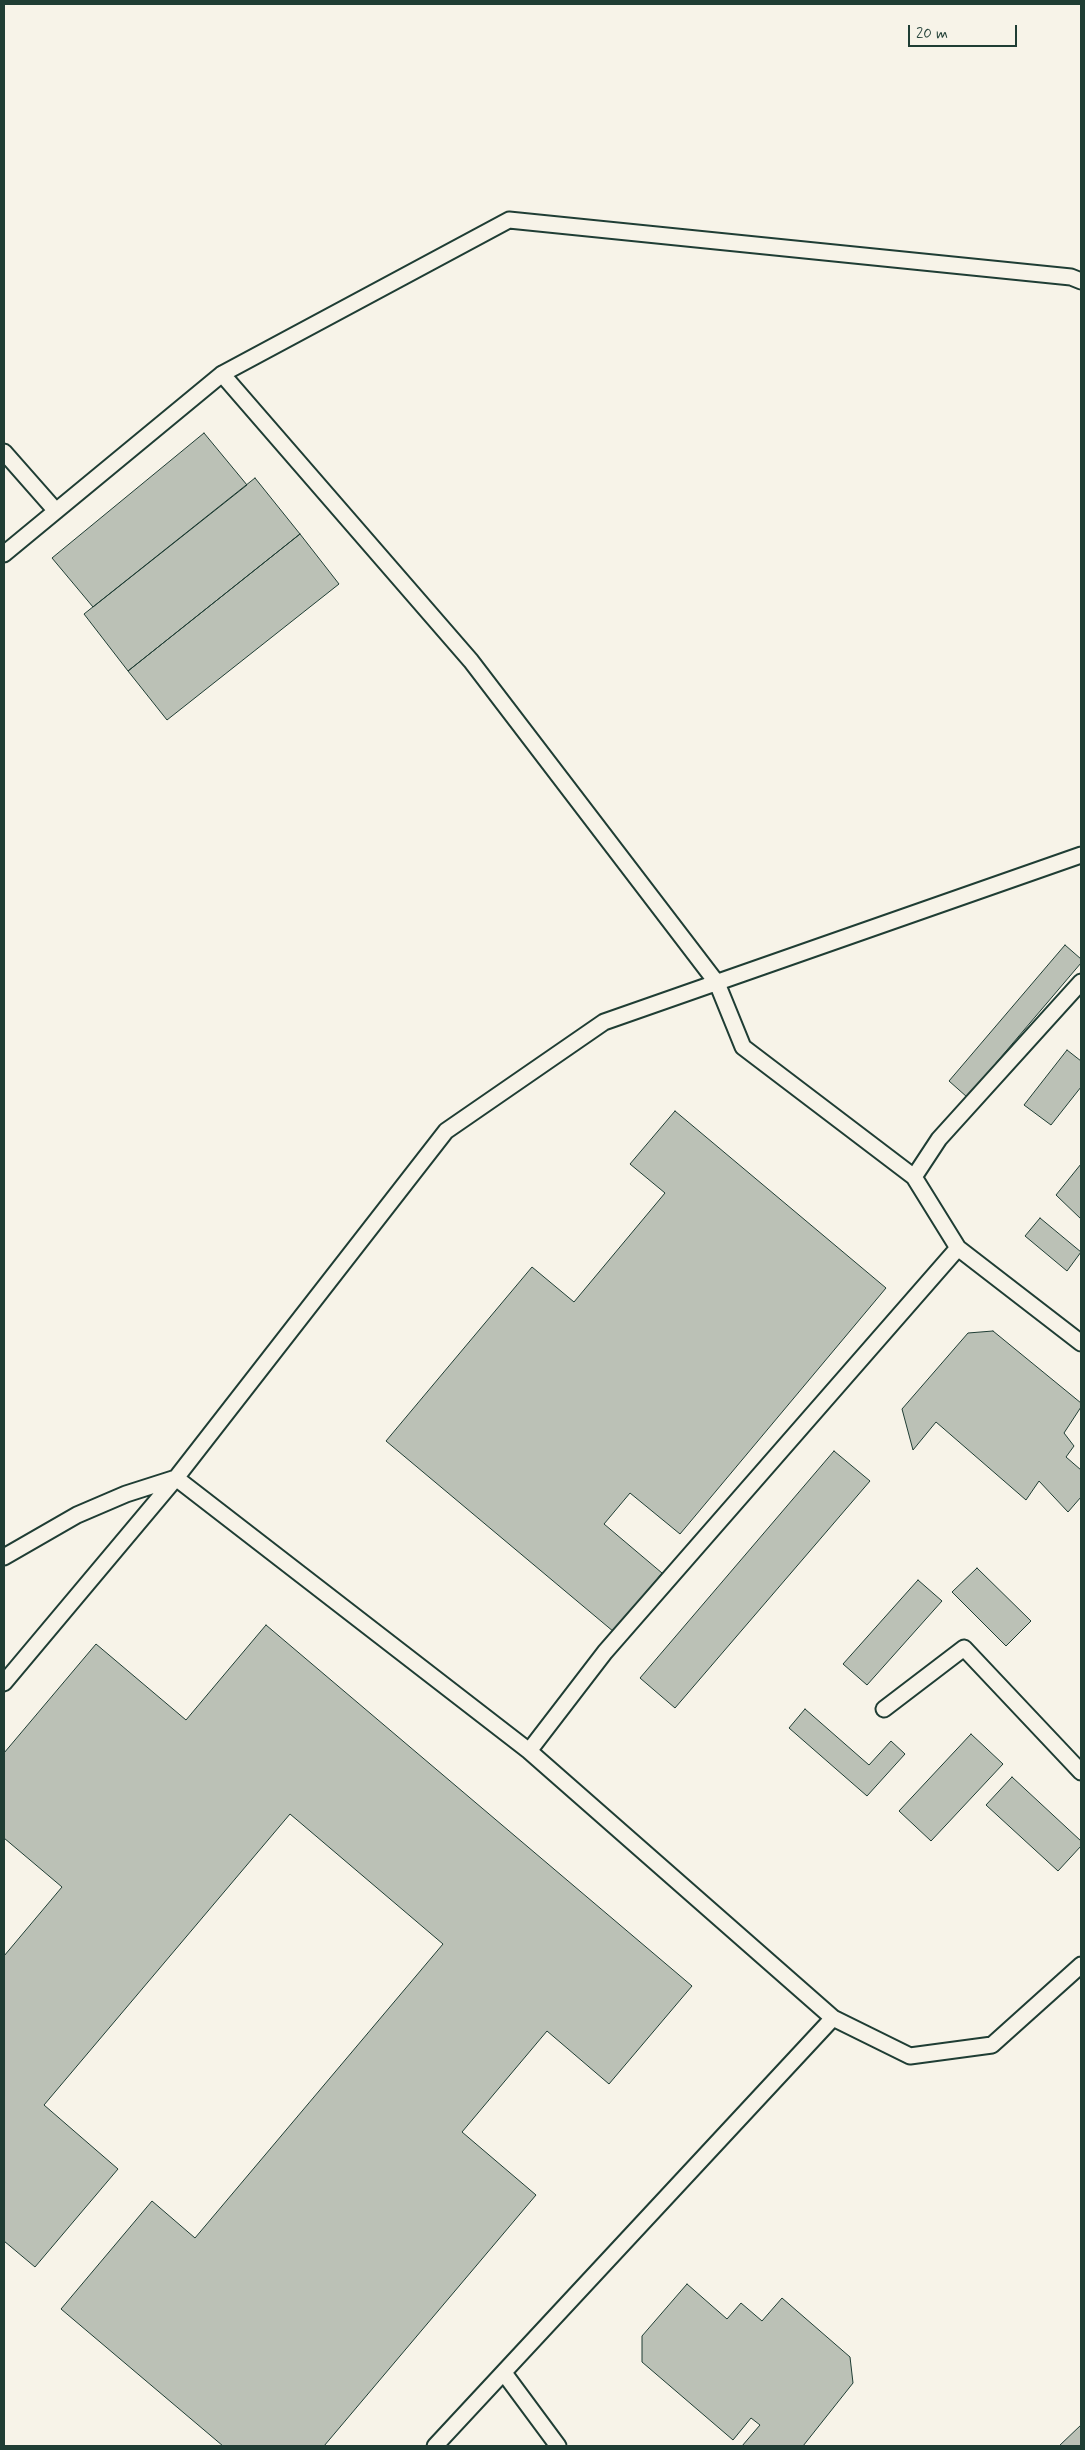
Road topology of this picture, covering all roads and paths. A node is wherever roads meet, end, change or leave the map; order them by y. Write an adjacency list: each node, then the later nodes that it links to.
1 (1081, 281): 2 (lane)
2 (222, 374): 4 (lane); 8 (lane)
3 (4, 452): 4 (lane)
4 (56, 511): 5 (lane)
5 (4, 554)
6 (1081, 856): 8 (lane)
7 (1081, 982): 9 (lane)
8 (717, 983): 9 (lane); 12 (lane)
9 (914, 1177): 10 (lane)
10 (958, 1248): 11 (lane); 16 (lane)
11 (1081, 1343)
12 (176, 1478): 13 (lane); 14 (lane); 16 (lane)
13 (4, 1557)
14 (4, 1683)
15 (884, 1709): 17 (lane)
16 (529, 1750): 19 (lane)
17 (1081, 1772)
18 (1081, 1965): 19 (lane)
19 (833, 2018): 20 (lane)
20 (504, 2373): 21 (lane); 22 (lane)
21 (555, 2445)
22 (435, 2446)

